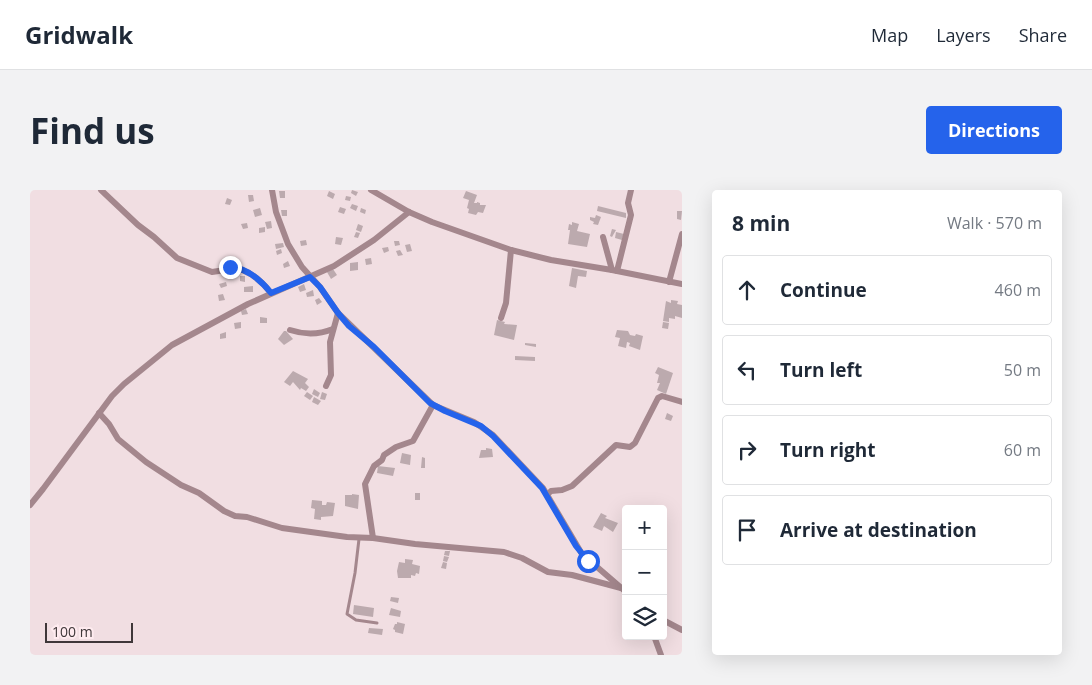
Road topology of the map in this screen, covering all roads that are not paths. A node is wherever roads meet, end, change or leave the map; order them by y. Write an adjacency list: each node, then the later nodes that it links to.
1 (101, 190): 13 (street)
2 (272, 190): 10 (street)
3 (371, 190): 5 (street)
4 (631, 190): 9 (street)
5 (409, 212): 8 (street); 10 (street)
6 (682, 234): 11 (street)
7 (603, 237): 9 (street)
8 (511, 250): 9 (street); 15 (street)
9 (614, 271): 11 (street)
10 (310, 277): 13 (street); 14 (street)
11 (669, 282): 12 (street)
12 (682, 284)
13 (271, 293): 21 (street)
14 (338, 313): 16 (street); 20 (street)
15 (501, 318)
16 (333, 329): 17 (street); 18 (street)
17 (290, 330)
18 (326, 386)
19 (682, 402): 22 (street)
20 (433, 405): 22 (street); 25 (street)
21 (99, 413): 23 (street); 24 (street)
22 (547, 495): 26 (street)
23 (30, 505)
24 (359, 538): 25 (street); 29 (lane)
25 (373, 538): 27 (street)
26 (622, 589)
27 (622, 590)
28 (667, 622): 30 (street)
29 (377, 623)
30 (682, 630)
31 (655, 640): 32 (street)
32 (661, 655)

